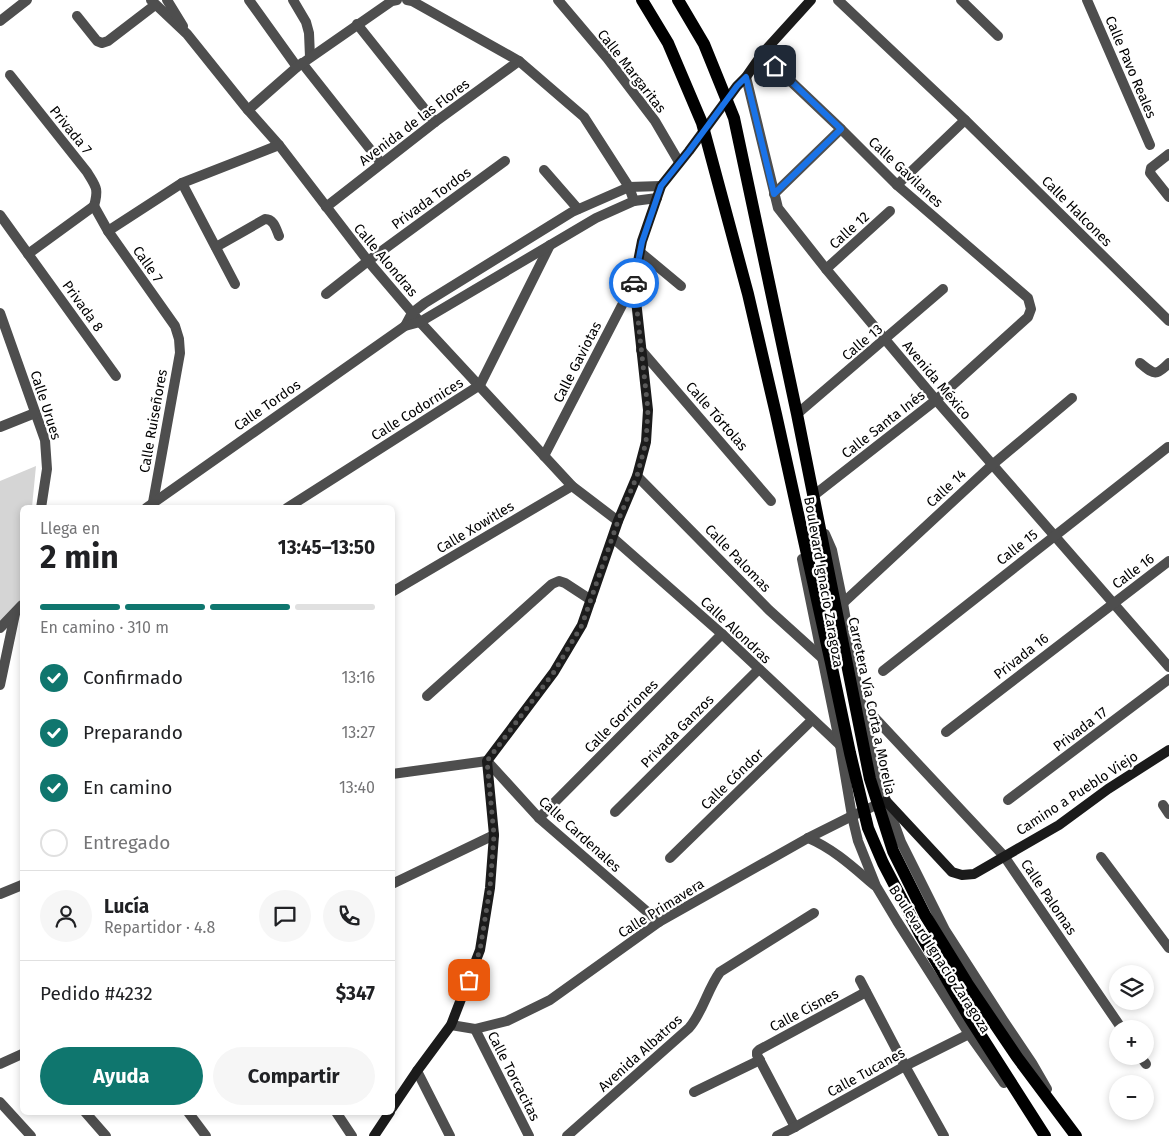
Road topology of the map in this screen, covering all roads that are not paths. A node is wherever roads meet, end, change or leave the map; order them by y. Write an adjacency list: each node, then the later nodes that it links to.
1 (27, 0): 16 (street)
2 (167, 0): 18 (street)
3 (249, 0): 22 (street)
4 (293, 0): 22 (street)
5 (398, 0): 17 (street)
6 (407, 0): 21 (street)
7 (560, 0): 33 (street, Calle Margaritas)
8 (642, 0): 92 (main road, Boulevard Ignacio Zaragoza)
9 (678, 0): 78 (main road, Boulevard Ignacio Zaragoza)
10 (811, 0): 20 (main road)
11 (838, 0): 26 (street, Calle Halcones)
12 (961, 0): 19 (street)
13 (1087, 0): 30 (street, Calle Pavo Reales)
14 (153, 2): 15 (street); 18 (street, Calle Alondras)
15 (77, 16)
16 (0, 21)
17 (357, 24): 22 (street); 27 (street)
18 (187, 34): 25 (street, Calle Alondras)
19 (998, 36)
20 (762, 54): 24 (main road); 28 (street, Calle Gavilanes)
21 (519, 61): 27 (street, Avenida de las Flores); 39 (street)
22 (303, 62): 25 (street); 34 (street)
23 (10, 75): 44 (street, Privada 7)
24 (746, 77): 33 (main road); 40 (street, Avenida México)
25 (248, 110): 29 (street, Calle Alondras)
26 (966, 120): 37 (street); 65 (street, Calle Halcones)
27 (435, 122): 34 (street, Avenida de las Flores)
28 (841, 129): 37 (street, Calle Gavilanes); 40 (street)
29 (279, 145): 36 (street); 45 (street, Calle Alondras)
30 (1150, 145)
31 (1169, 154): 41 (street)
32 (505, 161): 55 (street, Privada Tordos)
33 (679, 162): 38 (main road)
34 (381, 163): 45 (street, Avenida de las Flores)
35 (544, 170): 46 (street)
36 (182, 183): 49 (street); 52 (street)
37 (897, 185): 62 (street, Calle Gavilanes)
38 (661, 186): 39 (street, Calle Tordos); 42 (main road)
39 (629, 187): 43 (street); 46 (street, Calle Tordos)
40 (774, 194): 56 (street, Avenida México)
41 (1169, 197)
42 (657, 198): 43 (street, Calle Tordos); 53 (main road)
43 (634, 201): 51 (street, Calle Tordos)
44 (94, 206): 49 (street, Calle 7); 54 (street)
45 (326, 207): 55 (street, Calle Alondras)
46 (578, 209): 64 (street, Calle Tordos)
47 (890, 212): 56 (street, Calle 12)
48 (0, 214): 54 (street)
49 (108, 231): 68 (street, Calle 7)
50 (279, 236): 52 (street)
51 (550, 245): 66 (street, Calle Tordos); 74 (street, Calle Codornices)
52 (216, 247): 58 (street)
53 (640, 252): 57 (main road); 59 (street)
54 (28, 254): 73 (street, Privada 8)
55 (368, 261): 61 (street, Privada Tordos); 64 (street, Calle Alondras)
56 (826, 269): 69 (street, Avenida México)
57 (634, 282): 70 (main road); 81 (street, Calle Gaviotas)
58 (235, 284)
59 (681, 286)
60 (943, 289): 69 (street, Calle 13)
61 (326, 294)
62 (1031, 309): 76 (street, Calle Santa Inés)
63 (0, 313): 77 (street, Calle Urues)
64 (412, 313): 66 (street, Calle Alondras); 67 (street, Calle Tordos)
65 (1169, 321)
66 (420, 322): 67 (street, Calle Tordos); 74 (street, Calle Alondras)
67 (405, 326): 89 (street, Calle Tordos)
68 (179, 338): 88 (street, Calle Ruiseñores)
69 (885, 340): 76 (street, Avenida México); 78 (street, Calle 13)
70 (641, 350): 83 (main road); 86 (street, Calle Tórtolas)
71 (1140, 363): 72 (street)
72 (1169, 363)
73 (116, 376)
74 (480, 386): 81 (street, Calle Alondras); 90 (street, Calle Codornices)
75 (1072, 398): 82 (street, Calle 14)
76 (936, 400): 82 (street, Avenida México); 85 (street, Calle Santa Inés)
77 (35, 413): 79 (street); 87 (street, Calle Urues)
78 (797, 414): 85 (main road, Boulevard Ignacio Zaragoza)
79 (0, 427)
80 (1168, 447): 94 (street, Calle 15)
81 (544, 456): 84 (street, Calle Alondras)
82 (992, 465): 94 (street, Avenida México); 100 (street, Calle 14)
83 (637, 476): 91 (main road); 105 (street, Calle Palomas)
84 (572, 486): 91 (street, Calle Alondras); 97 (street, Calle Xowitles)
85 (813, 496): 93 (main road, Boulevard Ignacio Zaragoza)
86 (771, 501)
87 (41, 505)
88 (150, 505)
89 (151, 505)
90 (292, 505)
91 (618, 521): 95 (main road)
92 (800, 522): 105 (street, Boulevard Ignacio Zaragoza); 156 (main road)
93 (819, 522): 100 (street, Boulevard Ignacio Zaragoza); 154 (main road, Carretera Vía Corta a Morelia)
94 (1054, 536): 99 (street, Avenida México); 108 (street, Calle 15)
95 (613, 538): 98 (main road); 104 (street, Calle Alondras)
96 (1169, 561): 99 (street, Calle 16)
97 (395, 590)
98 (591, 600): 111 (street); 117 (main road)
99 (1114, 602): 106 (street, Avenida México); 114 (street, Privada 16)
100 (843, 603): 112 (street, Boulevard Ignacio Zaragoza)
101 (20, 607): 102 (street)
102 (14, 614): 103 (street); 110 (street)
103 (0, 628)
104 (722, 634): 107 (street, Calle Alondras); 123 (street, Calle Gorriones)
105 (821, 657): 115 (street, Boulevard Ignacio Zaragoza)
106 (1169, 666)
107 (759, 669): 113 (street, Calle Alondras); 121 (street, Privada Ganzos)
108 (884, 671)
109 (1169, 679): 119 (street, Privada 17)
110 (0, 685)
111 (427, 696)
112 (860, 702): 120 (street, Boulevard Ignacio Zaragoza); 126 (street, Calle Palomas)
113 (812, 720): 115 (street, Calle Alondras); 128 (street, Calle Cóndor)
114 (946, 732)
115 (840, 745): 122 (street, Boulevard Ignacio Zaragoza)
116 (1169, 750): 126 (main road, Camino a Pueblo Viejo)
117 (487, 761): 118 (street); 123 (street, Calle Cardenales); 124 (main road)
118 (395, 774)
119 (1008, 800)
120 (886, 801): 122 (street, Calle Primavera); 126 (main road, Camino a Pueblo Viejo); 154 (street, Boulevard Ignacio Zaragoza)
121 (615, 812)
122 (852, 816): 125 (street, Calle Primavera); 131 (street, Boulevard Ignacio Zaragoza)
123 (539, 818): 134 (street, Calle Cardenales)
124 (494, 835): 129 (street); 139 (main road)
125 (808, 838): 131 (street); 134 (street, Calle Primavera)
126 (1004, 856): 138 (street, Calle Palomas)
127 (1101, 857): 135 (street)
128 (670, 858)
129 (395, 883)
130 (20, 886): 132 (street)
131 (876, 886): 141 (street, Boulevard Ignacio Zaragoza)
132 (0, 894)
133 (814, 913): 164 (street, Avenida Albatros)
134 (659, 922): 140 (street, Calle Primavera)
135 (1169, 948)
136 (860, 980): 137 (street)
137 (866, 992): 143 (street, Calle Cisnes); 145 (street)
138 (1116, 1020)
139 (451, 1025): 140 (street, Calle Primavera); 146 (main road)
140 (474, 1029): 163 (street, Calle Torcacitas)
141 (969, 1034): 145 (street, Calle Tucanes); 156 (street, Boulevard Ignacio Zaragoza)
142 (20, 1055): 144 (street)
143 (758, 1056): 147 (street, Calle Cisnes); 155 (street)
144 (0, 1064)
145 (904, 1066): 155 (street, Calle Tucanes); 166 (street)
146 (417, 1071): 149 (main road); 162 (street)
147 (694, 1092)
148 (0, 1102): 157 (street)
149 (395, 1104)
150 (88, 1115): 158 (street)
151 (190, 1115): 159 (street)
152 (338, 1115): 160 (street)
153 (388, 1115): 161 (main road)
154 (1062, 1116): 167 (main road, Boulevard Ignacio Zaragoza)
155 (795, 1127): 165 (street, Calle Tucanes)
156 (1043, 1134)
157 (31, 1136)
158 (106, 1136)
159 (206, 1136)
160 (352, 1136)
161 (374, 1136)
162 (450, 1136)
163 (529, 1136)
164 (567, 1136)
165 (777, 1136)
166 (944, 1136)
167 (1076, 1136)

